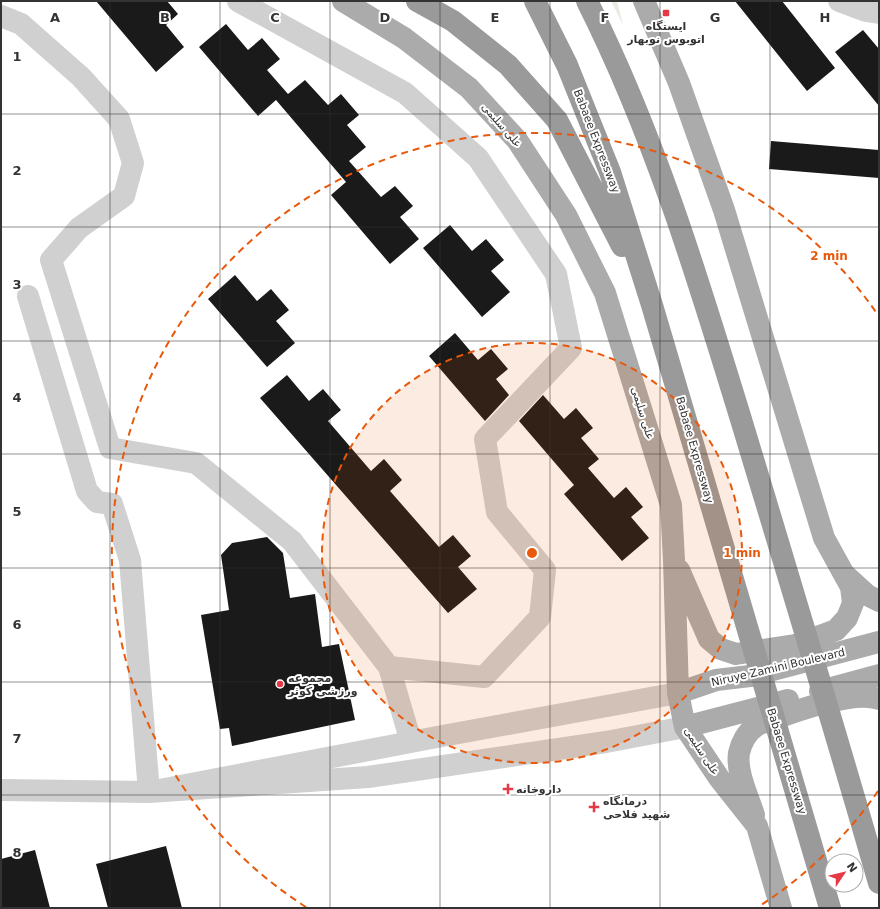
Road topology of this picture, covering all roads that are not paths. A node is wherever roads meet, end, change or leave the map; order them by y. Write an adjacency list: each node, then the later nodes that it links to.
1 (238, 1): 16 (street)
2 (343, 1): 12 (main road, علی سلیمی)
3 (417, 1): 11 (highway)
4 (535, 1): 11 (highway, Babaee Expressway)
5 (587, 1): 25 (highway)
6 (644, 1): 13 (main road)
7 (839, 1): 8 (street)
8 (879, 14)
9 (1, 16): 16 (street)
10 (28, 296): 23 (street)
11 (652, 305): 27 (highway, Babaee Expressway)
12 (674, 560): 13 (main road); 18 (main road, علی سلیمی)
13 (843, 573): 14 (main road)
14 (879, 601)
15 (879, 642): 18 (main road, Niruye Zamini Boulevard)
16 (389, 667): 21 (street)
17 (879, 675): 20 (main road)
18 (678, 694): 20 (main road, علی سلیمی); 21 (street)
19 (879, 699): 24 (main road)
20 (685, 727): 23 (street); 24 (main road, علی سلیمی)
21 (411, 742): 23 (street)
22 (1, 790): 23 (street)
23 (149, 792)
24 (757, 826): 26 (main road, علی سلیمی)
25 (879, 883)
26 (781, 908)
27 (830, 908)

